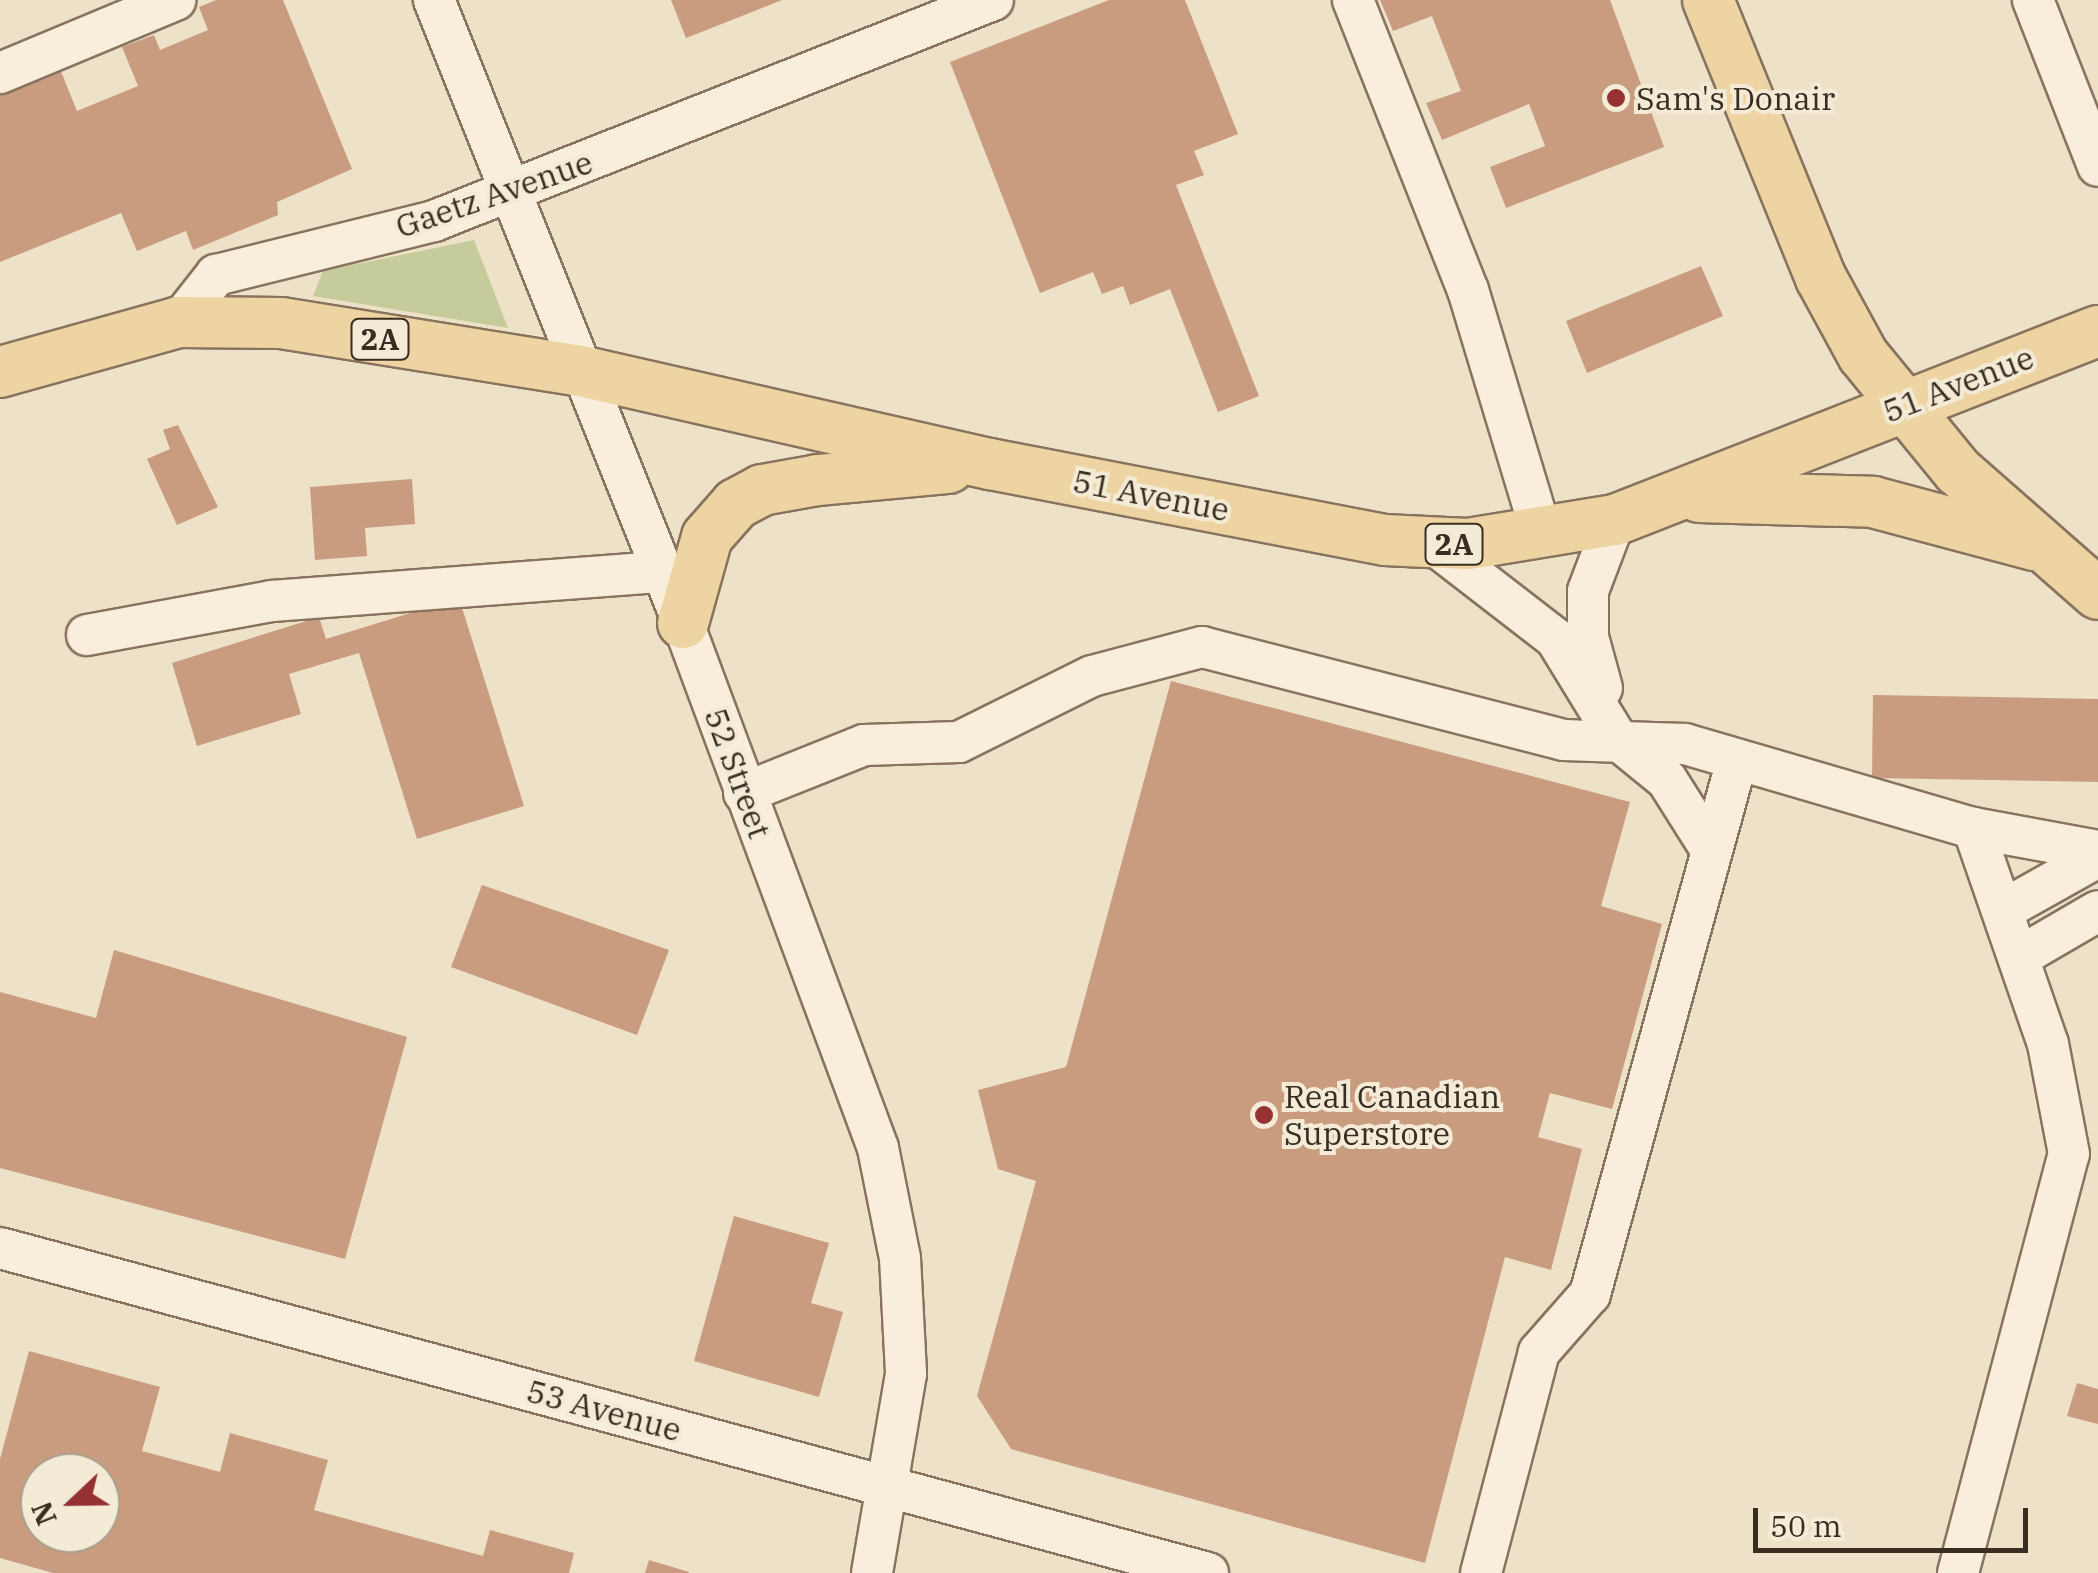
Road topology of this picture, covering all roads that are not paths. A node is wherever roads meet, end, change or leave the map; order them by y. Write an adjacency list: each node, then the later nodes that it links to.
1 (176, 0): 7 (street)
2 (434, 0): 10 (street, 52 Street)
3 (993, 0): 10 (street, Gaetz Avenue)
4 (1353, 0): 19 (street)
5 (1708, 0): 15 (main road)
6 (2033, 0): 9 (street)
7 (131, 8): 8 (street)
8 (0, 72)
9 (2098, 166)
10 (510, 192): 11 (street, Gaetz Avenue); 13 (street, 52 Street)
11 (179, 322): 13 (main road, 51 Avenue / 2A); 14 (main road, 2A)
12 (2098, 331): 15 (main road, 51 Avenue / 2A)
13 (580, 371): 16 (main road, 51 Avenue / 2A); 22 (street, 52 Street)
14 (0, 372)
15 (1900, 406): 17 (main road, 51 Avenue / 2A); 21 (main road)
16 (990, 464): 20 (main road, 51 Avenue / 2A); 24 (main road)
17 (1677, 496): 18 (main road, 51 Avenue / 2A); 21 (main road)
18 (1615, 520): 19 (main road, 51 Avenue / 2A); 26 (street)
19 (1542, 536): 20 (main road, 51 Avenue / 2A)
20 (1432, 543): 26 (street)
21 (2042, 548): 23 (main road)
22 (662, 572): 24 (street, 52 Street); 25 (street)
23 (2098, 594)
24 (683, 623): 28 (street, 52 Street)
25 (87, 635)
26 (1618, 740): 27 (street); 28 (street); 30 (street)
27 (1736, 760): 29 (street); 30 (street)
28 (744, 792): 36 (street, 52 Street)
29 (1973, 828): 31 (street); 32 (street)
30 (1710, 848): 39 (street)
31 (2098, 854): 32 (street)
32 (2003, 910): 34 (street)
33 (2098, 911): 34 (street)
34 (2019, 958): 40 (street)
35 (0, 1248): 36 (street, 53 Avenue)
36 (890, 1489): 37 (street, 52 Street); 38 (street, 53 Avenue)
37 (872, 1573)
38 (1208, 1573)
39 (1482, 1573)
40 (1958, 1573)

